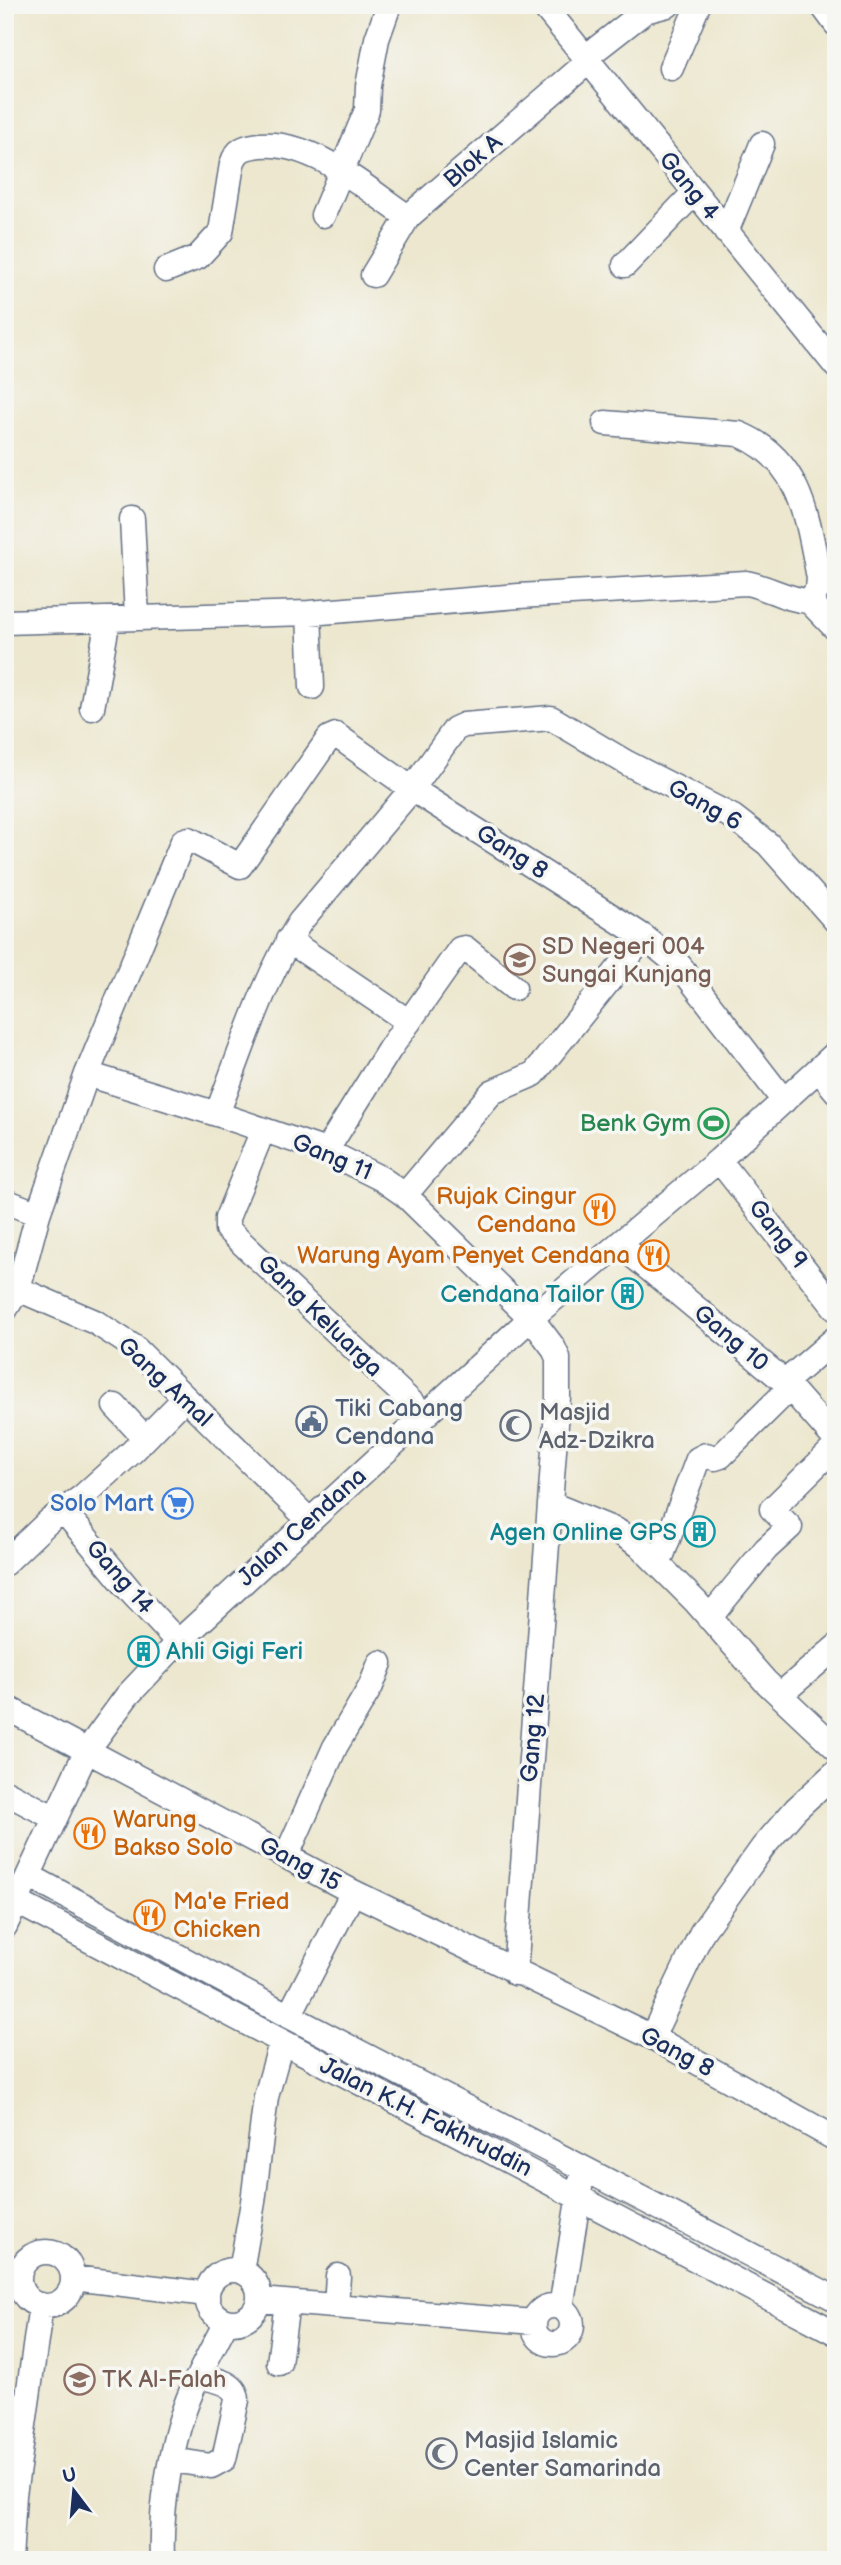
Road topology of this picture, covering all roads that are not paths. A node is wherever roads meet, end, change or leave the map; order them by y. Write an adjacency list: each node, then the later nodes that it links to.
1 (389, 5): 8 (street)
2 (543, 5): 5 (street, Gang 4)
3 (668, 5): 5 (street, Blok A)
4 (698, 5): 6 (street)
5 (587, 59): 9 (street, Gang 4); 11 (street, Blok A)
6 (671, 68)
7 (762, 144): 12 (street)
8 (340, 171): 10 (street); 11 (street); 14 (street)
9 (694, 193): 12 (street, Gang 4); 13 (street)
10 (323, 215)
11 (408, 217): 15 (street, Blok A)
12 (726, 232): 16 (street, Gang 4)
13 (625, 265)
14 (166, 270)
15 (373, 275)
16 (836, 366)
17 (605, 423): 19 (street)
18 (132, 519): 21 (street)
19 (809, 601): 20 (street); 24 (street)
20 (309, 613): 21 (street); 25 (street)
21 (137, 617): 22 (street)
22 (108, 619): 23 (street); 26 (street)
23 (5, 622)
24 (836, 629)
25 (312, 687)
26 (92, 708)
27 (412, 789): 28 (street, Gang 6); 29 (street, Gang 8); 30 (street); 34 (street, Gang 8)
28 (836, 921)
29 (644, 937): 36 (street, Gang 8); 41 (street)
30 (288, 940): 32 (street); 37 (street)
31 (514, 988): 32 (street)
32 (409, 1022): 39 (street)
33 (827, 1061): 35 (street); 36 (street, Jalan Cendana)
34 (87, 1074): 37 (street, Gang 11); 43 (street)
35 (836, 1091)
36 (784, 1101): 40 (street, Jalan Cendana)
37 (217, 1114): 38 (street, Gang 11)
38 (263, 1130): 39 (street, Gang 11); 52 (street, Gang Keluarga)
39 (326, 1151): 41 (street, Gang 11)
40 (719, 1160): 44 (street, Jalan Cendana); 46 (street, Gang 9)
41 (405, 1195): 47 (street, Gang 11)
42 (5, 1201): 43 (street)
43 (38, 1214): 45 (street)
44 (619, 1244): 47 (street, Jalan Cendana); 49 (street, Gang 10)
45 (11, 1299): 50 (street, Gang Amal)
46 (836, 1309)
47 (531, 1318): 52 (street, Jalan Cendana); 56 (street, Gang 12)
48 (836, 1338): 49 (street)
49 (787, 1385): 54 (street, Gang 10); 60 (street)
50 (185, 1398): 53 (street); 58 (street, Gang Amal)
51 (115, 1406): 53 (street)
52 (425, 1415): 58 (street, Jalan Cendana)
53 (145, 1438): 57 (street)
54 (836, 1440)
55 (836, 1446): 61 (street)
56 (551, 1504): 60 (street); 77 (street, Gang 12)
57 (63, 1510): 59 (street); 62 (street, Gang 14)
58 (310, 1521): 62 (street, Jalan Cendana)
59 (5, 1563)
60 (659, 1563): 61 (street)
61 (709, 1618): 65 (street)
62 (178, 1642): 68 (street, Jalan Cendana)
63 (836, 1647): 65 (street)
64 (380, 1663): 72 (street)
65 (780, 1695): 67 (street)
66 (5, 1707): 68 (street, Gang 15)
67 (836, 1748)
68 (86, 1752): 71 (street, Jalan Cendana); 72 (street, Gang 15)
69 (836, 1772): 79 (street)
70 (5, 1792): 71 (street)
71 (55, 1818): 73 (street, Jalan Cendana)
72 (286, 1857): 74 (street, Gang 15)
73 (29, 1876): 75 (street, Jalan Cendana); 78 (street, Jalan K.H. Fakhruddin)
74 (353, 1892): 77 (street, Gang 15); 78 (street)
75 (17, 1902): 76 (street, Jalan Cendana); 80 (street, Jalan K.H. Fakhruddin)
76 (5, 1926)
77 (515, 1973): 79 (street, Gang 8)
78 (289, 2016): 82 (street, Jalan K.H. Fakhruddin)
79 (652, 2037): 81 (street, Gang 8)
80 (281, 2043): 83 (street, Jalan K.H. Fakhruddin); 85 (street)
81 (836, 2139)
82 (585, 2168): 83 (street); 89 (street, Jalan K.H. Fakhruddin)
83 (577, 2195): 93 (street); 95 (street, Jalan K.H. Fakhruddin)
84 (12, 2271): 87 (street); 92 (street)
85 (241, 2271): 88 (street); 90 (street)
86 (338, 2276): 93 (street)
87 (73, 2278): 88 (street); 92 (street)
88 (207, 2294): 94 (street)
89 (836, 2299)
90 (259, 2300): 91 (street); 94 (street)
91 (287, 2303): 93 (street); 96 (street)
92 (41, 2305): 99 (street)
93 (336, 2306)
94 (226, 2322): 97 (street)
95 (836, 2333)
96 (279, 2363)
97 (200, 2376): 98 (street); 98 (street)
98 (172, 2460): 101 (street)
99 (10, 2496): 100 (street)
100 (10, 2560)
101 (162, 2560)

